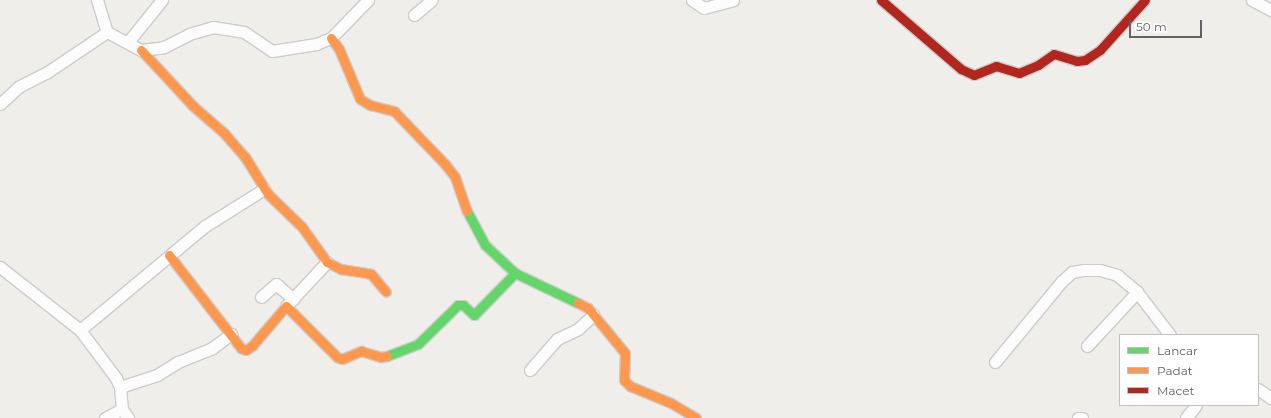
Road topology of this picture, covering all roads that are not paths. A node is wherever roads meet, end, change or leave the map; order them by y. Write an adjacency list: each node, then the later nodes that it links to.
1 (97, 0): 12 (street)
2 (162, 0): 14 (street)
3 (368, 0): 13 (street)
4 (432, 0): 11 (street)
5 (692, 0): 6 (street)
6 (733, 0)
7 (881, 0): 8 (street)
8 (1145, 0)
9 (1252, 0): 10 (street)
10 (1271, 10)
11 (414, 16)
12 (106, 32): 14 (street); 16 (street)
13 (331, 38): 15 (street); 21 (street)
14 (128, 42): 15 (street)
15 (141, 50): 17 (street)
16 (0, 104)
17 (264, 189): 18 (street); 19 (street)
18 (169, 255): 27 (street); 28 (street)
19 (327, 262): 22 (street); 25 (street)
20 (0, 266): 27 (street)
21 (515, 273): 25 (street); 26 (street)
22 (386, 292)
23 (1137, 292): 29 (street); 30 (street); 31 (street)
24 (261, 297): 25 (street)
25 (290, 303): 28 (street)
26 (593, 315): 32 (street); 39 (street)
27 (80, 330): 33 (street)
28 (231, 334): 33 (street)
29 (1169, 334)
30 (1087, 346)
31 (995, 362)
32 (530, 370)
33 (120, 387): 37 (street)
34 (1259, 390): 35 (street)
35 (1271, 398)
36 (1195, 406): 42 (street)
37 (125, 414): 38 (street)
38 (105, 418)
39 (696, 418)
40 (1078, 418): 41 (street)
41 (1082, 418)
42 (1186, 418)

